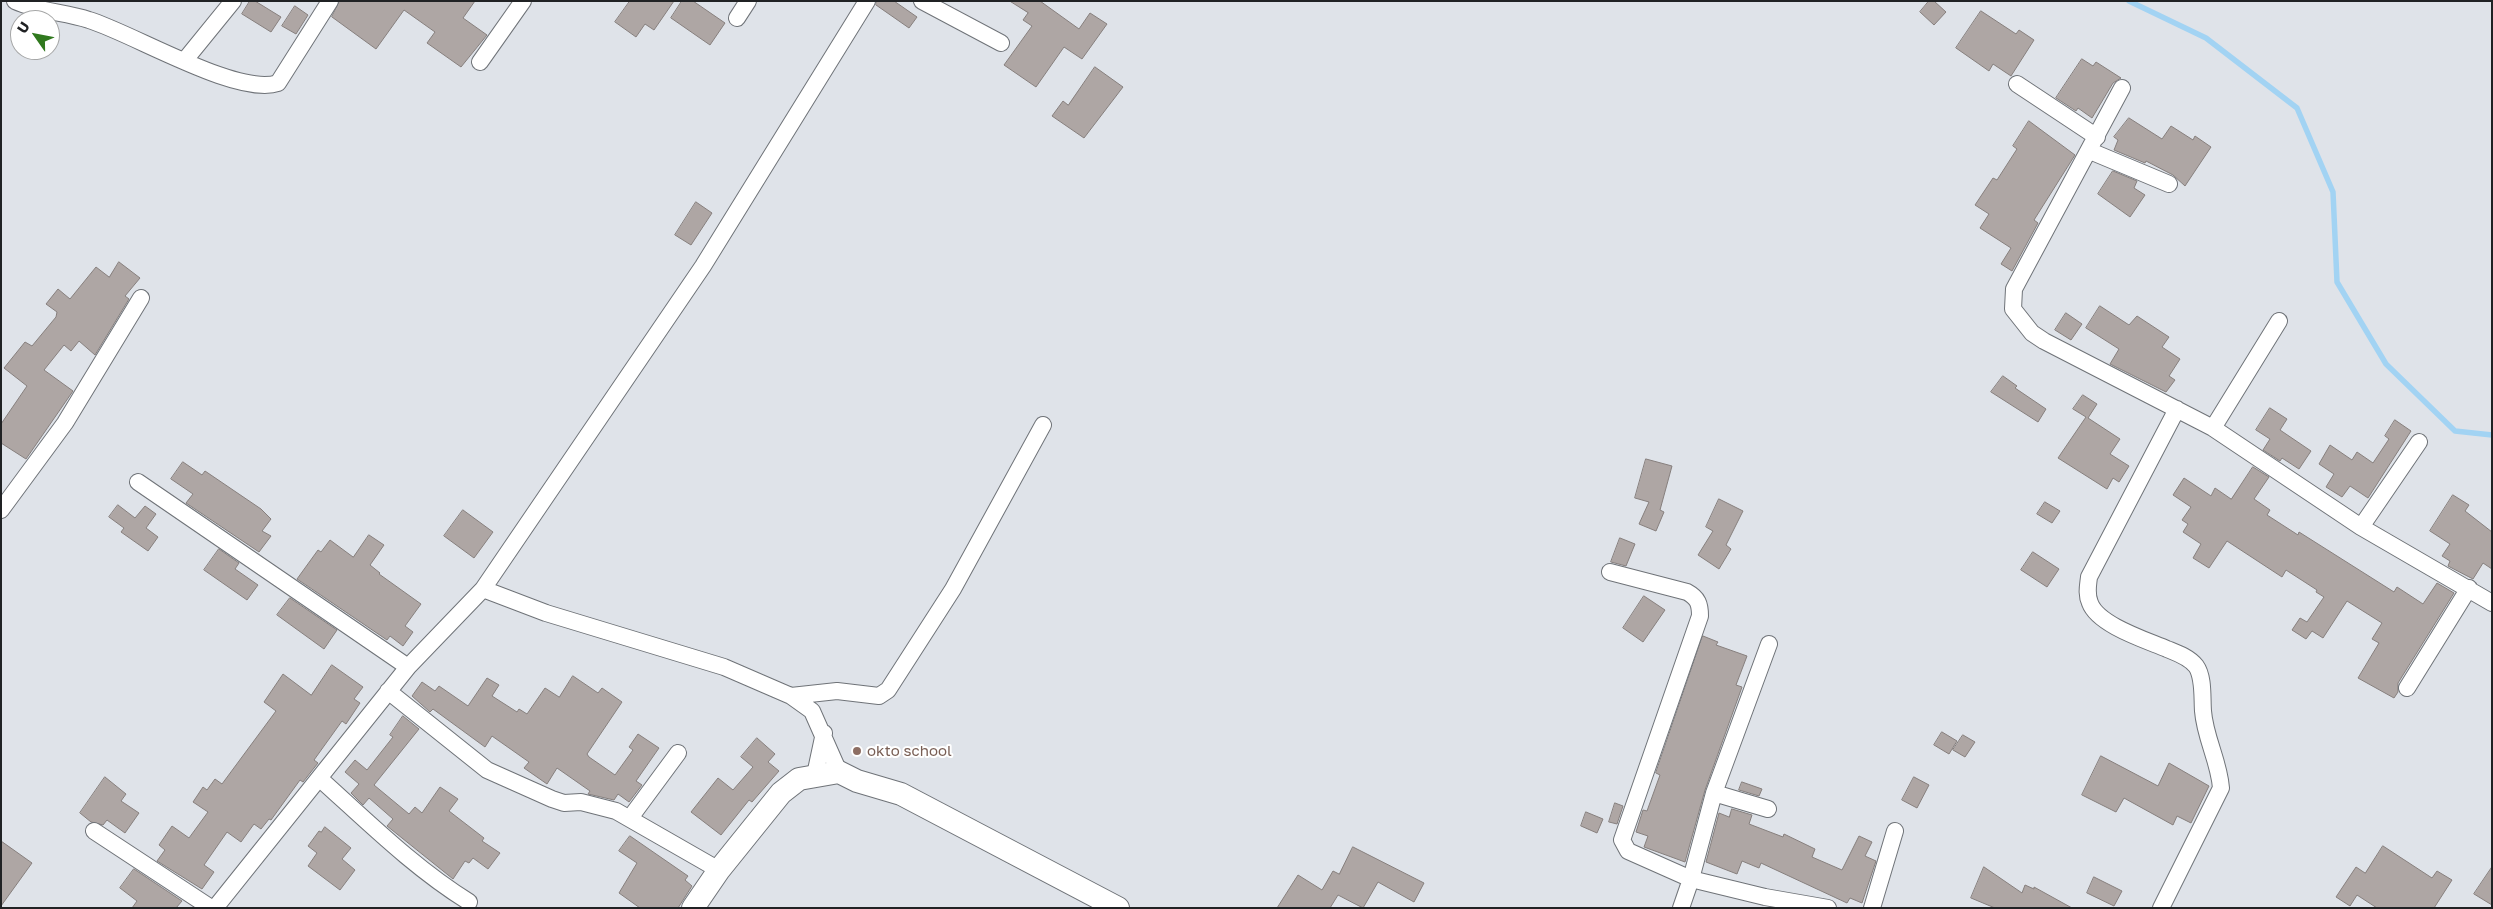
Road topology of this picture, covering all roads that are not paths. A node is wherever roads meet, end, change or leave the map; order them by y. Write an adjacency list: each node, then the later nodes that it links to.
1 (15, 1): 10 (street)
2 (233, 1): 10 (street)
3 (330, 1): 10 (street)
4 (523, 1): 11 (street)
5 (748, 1): 8 (street)
6 (867, 1): 27 (street)
7 (922, 1): 9 (street)
8 (736, 18)
9 (1001, 43)
10 (185, 60)
11 (480, 62)
12 (2017, 84): 14 (street)
13 (2122, 88): 14 (street)
14 (2093, 144): 15 (street); 18 (street)
15 (2169, 184)
16 (141, 298): 23 (street)
17 (2279, 321): 20 (street)
18 (2176, 409): 20 (street); 53 (street)
19 (1043, 425): 33 (street)
20 (2214, 428): 24 (street)
21 (2419, 442): 24 (street)
22 (138, 482): 30 (street)
23 (1, 510)
24 (2362, 527): 26 (street)
25 (1610, 572): 45 (street)
26 (2469, 588): 28 (street); 31 (street)
27 (483, 589): 30 (street); 33 (street)
28 (2492, 603)
29 (1769, 644): 39 (street)
30 (408, 667): 32 (street)
31 (2406, 688)
32 (388, 691): 38 (street); 41 (street)
33 (791, 696): 34 (street)
34 (824, 733): 36 (street); 37 (street)
35 (678, 753): 41 (street)
36 (839, 772): 37 (main road); 49 (main road)
37 (815, 775): 44 (main road)
38 (319, 778): 46 (street); 47 (street)
39 (1714, 793): 40 (street); 45 (street)
40 (1768, 809)
41 (630, 818): 44 (street)
42 (94, 830): 47 (street)
43 (1895, 830): 52 (street)
44 (719, 870): 48 (main road)
45 (1691, 879): 50 (street); 51 (street)
46 (469, 902)
47 (213, 908)
48 (693, 908)
49 (1118, 908)
50 (1681, 908)
51 (1828, 908)
52 (1872, 908)
53 (2161, 908)

